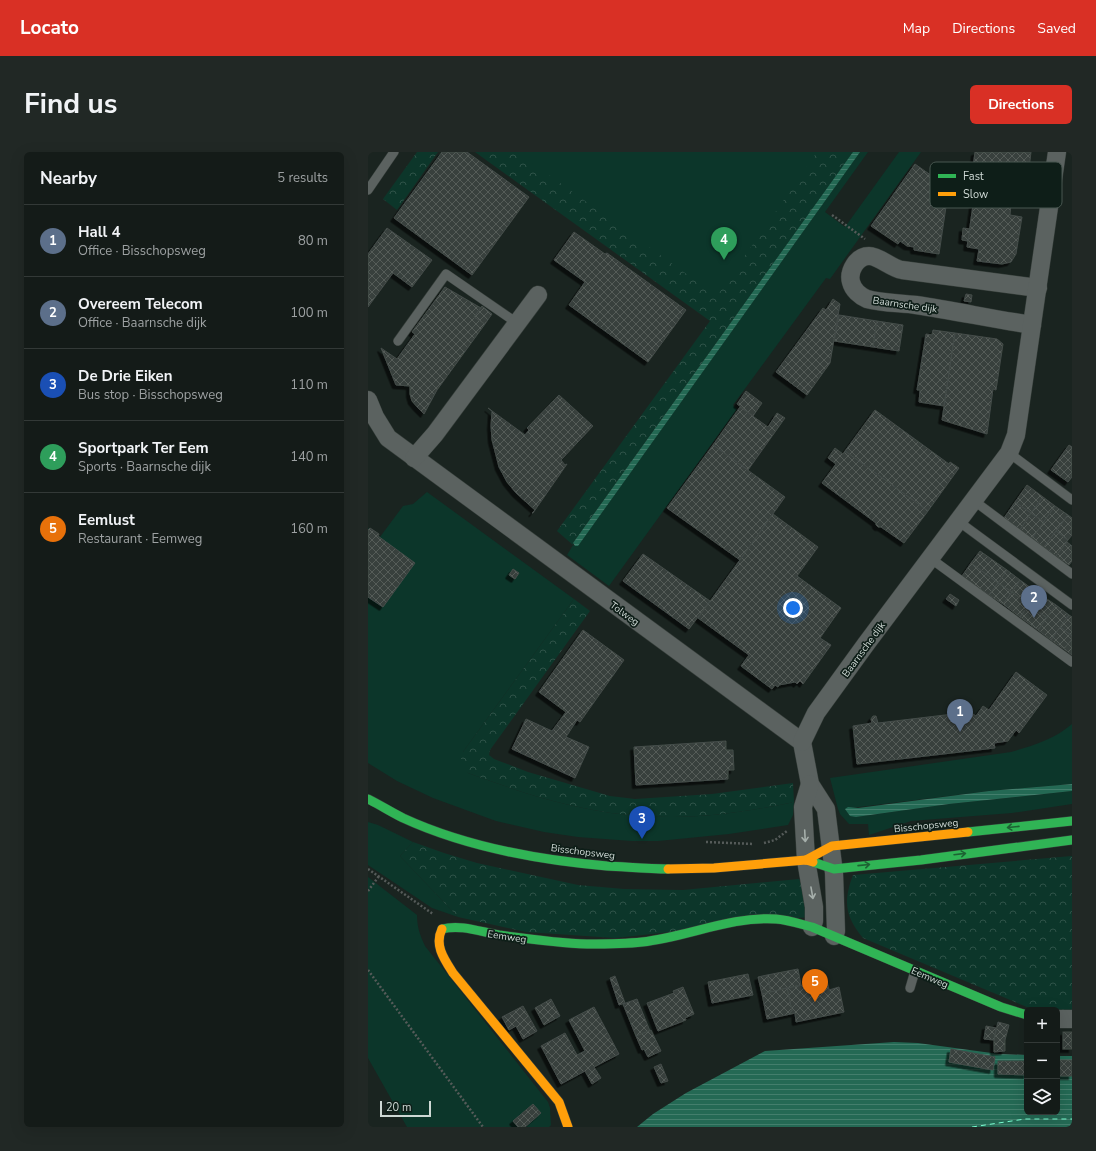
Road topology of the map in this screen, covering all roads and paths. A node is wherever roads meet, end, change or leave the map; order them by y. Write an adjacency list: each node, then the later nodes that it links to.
1 (394, 152): 4 (lane)
2 (1057, 152): 3 (street, Baarnsche dijk)
3 (1056, 162)
4 (368, 190)
5 (1049, 208): 8 (street, Baarnsche dijk)
6 (832, 214): 7 (path)
7 (867, 256): 8 (street); 11 (street, Baarnsche dijk)
8 (1038, 288): 11 (street, Baarnsche dijk)
9 (538, 295): 10 (street)
10 (518, 323): 12 (lane); 15 (street)
11 (1032, 325): 14 (street, Baarnsche dijk)
12 (398, 341)
13 (368, 400): 15 (street, Tolweg)
14 (1009, 453): 16 (street, Baarnsche dijk); 17 (lane)
15 (414, 458): 23 (street, Tolweg)
16 (973, 500): 18 (street, Baarnsche dijk); 20 (lane)
17 (1072, 500)
18 (958, 521): 19 (street, Baarnsche dijk); 21 (lane)
19 (930, 558): 22 (lane); 23 (street, Baarnsche dijk)
20 (1072, 574)
21 (1072, 605)
22 (1072, 662)
23 (802, 742): 24 (street)
24 (810, 784): 26 (street); 36 (street)
25 (368, 799): 37 (main road, Bisschopsweg)
26 (803, 813): 34 (path); 37 (street, one-way to 37)
27 (1072, 818): 29 (main road, Bisschopsweg)
28 (1072, 821): 29 (main road, Bisschopsweg)
29 (1052, 823): 36 (main road, Bisschopsweg, one-way to 36)
30 (1072, 840): 32 (main road, Bisschopsweg)
31 (706, 842): 33 (path)
32 (1049, 843): 35 (main road, Bisschopsweg); 39 (main road, Bisschopsweg, one-way to 32)
33 (755, 844)
34 (759, 844)
35 (1072, 844)
36 (832, 846): 37 (main road, Bisschopsweg); 39 (street)
37 (806, 860): 39 (main road, Bisschopsweg); 43 (street, one-way to 43)
38 (368, 869): 40 (path)
39 (834, 869): 44 (street)
40 (379, 876): 41 (path); 42 (path)
41 (368, 891)
42 (449, 926): 43 (main road, Eemweg); 52 (main road)
43 (812, 927): 44 (main road, Eemweg)
44 (834, 936): 46 (main road, Eemweg)
45 (368, 970): 51 (path)
46 (915, 971): 47 (lane); 48 (main road, Eemweg)
47 (910, 988)
48 (1024, 1014)
49 (1060, 1019): 50 (street)
50 (1072, 1019)
51 (483, 1127)
52 (568, 1127)

